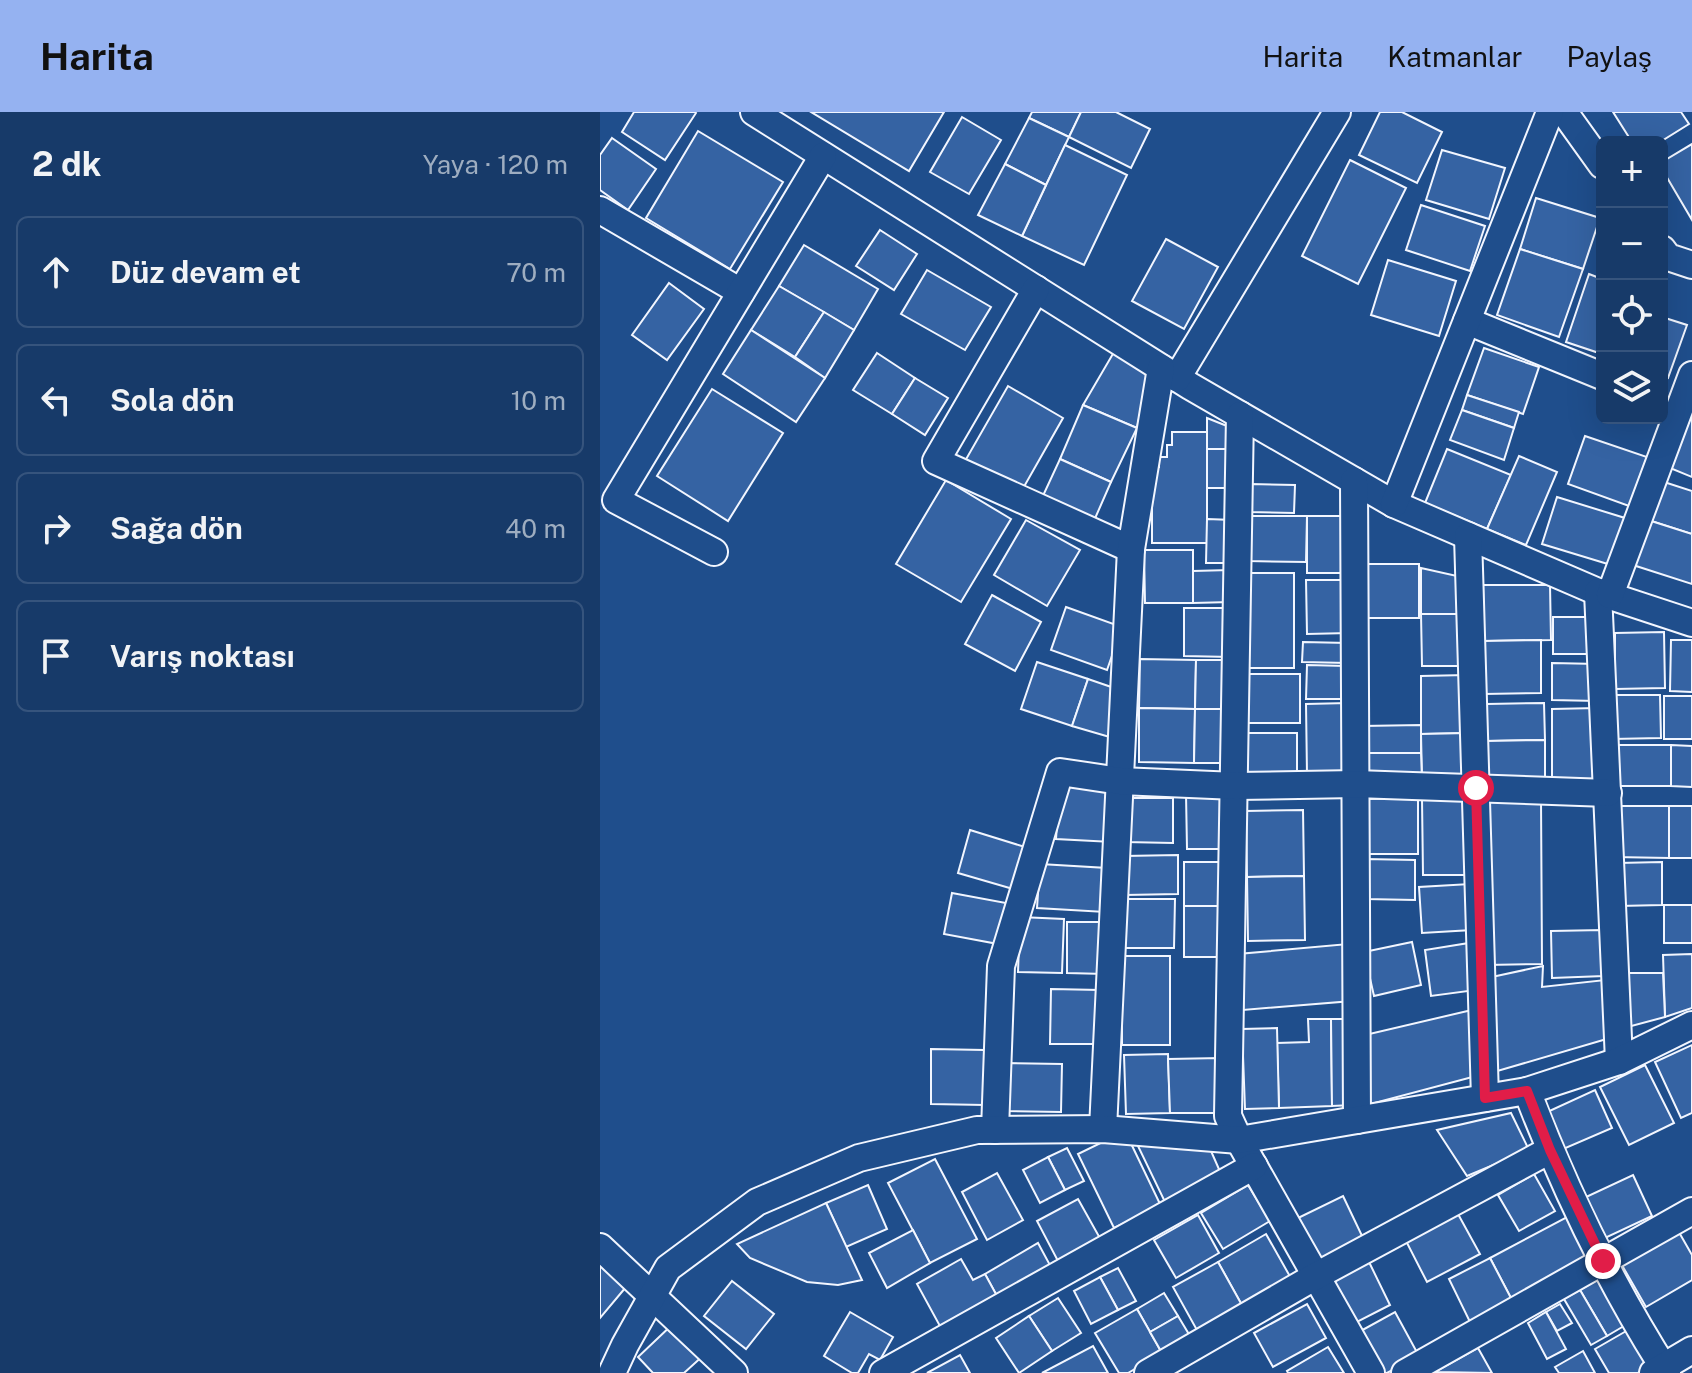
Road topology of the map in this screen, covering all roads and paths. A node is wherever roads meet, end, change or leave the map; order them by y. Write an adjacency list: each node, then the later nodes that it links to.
1 (754, 112): 5 (street)
2 (1337, 112): 13 (street)
3 (1550, 112): 12 (street)
4 (1564, 112): 6 (street)
5 (823, 156): 10 (street); 11 (street)
6 (1596, 157)
7 (600, 210): 11 (street)
8 (1668, 257): 9 (street)
9 (1692, 265)
10 (1036, 289): 13 (street); 21 (street)
11 (741, 292): 22 (street)
12 (1467, 321): 14 (street); 19 (street)
13 (1169, 373): 17 (street); 21 (street)
14 (1596, 374)
15 (1692, 375): 16 (street)
16 (1671, 404): 23 (street)
17 (1240, 415): 18 (street); 27 (street)
18 (1354, 481): 19 (street); 26 (street)
19 (1394, 504): 20 (street)
20 (1468, 536): 23 (street); 28 (street)
21 (1131, 549): 25 (street)
22 (714, 552)
23 (1604, 593): 24 (street); 29 (street)
24 (1692, 623)
25 (1120, 781): 27 (street); 35 (street); 36 (street)
26 (1356, 784): 27 (street); 28 (street); 34 (street)
27 (1236, 786): 37 (street)
28 (1476, 788): 29 (street); 33 (street)
29 (1608, 793): 31 (street)
30 (1692, 1025): 31 (street)
31 (1619, 1061): 32 (street)
32 (1527, 1091): 33 (street); 38 (street)
33 (1485, 1098): 34 (street)
34 (1357, 1120): 37 (street)
35 (1103, 1129): 36 (street); 37 (street)
36 (995, 1130): 44 (street)
37 (1239, 1140): 39 (street)
38 (1550, 1150): 42 (street); 43 (street)
39 (1254, 1166): 43 (street); 49 (street)
40 (1692, 1211): 42 (street)
41 (600, 1247): 44 (street)
42 (1603, 1261): 46 (street); 52 (street)
43 (1316, 1276): 50 (street); 51 (street)
44 (653, 1295): 47 (street); 48 (street)
45 (1692, 1350): 46 (street)
46 (1661, 1371)
47 (612, 1373)
48 (734, 1373)
49 (884, 1373)
50 (1148, 1373)
51 (1371, 1373)
52 (1405, 1373)

